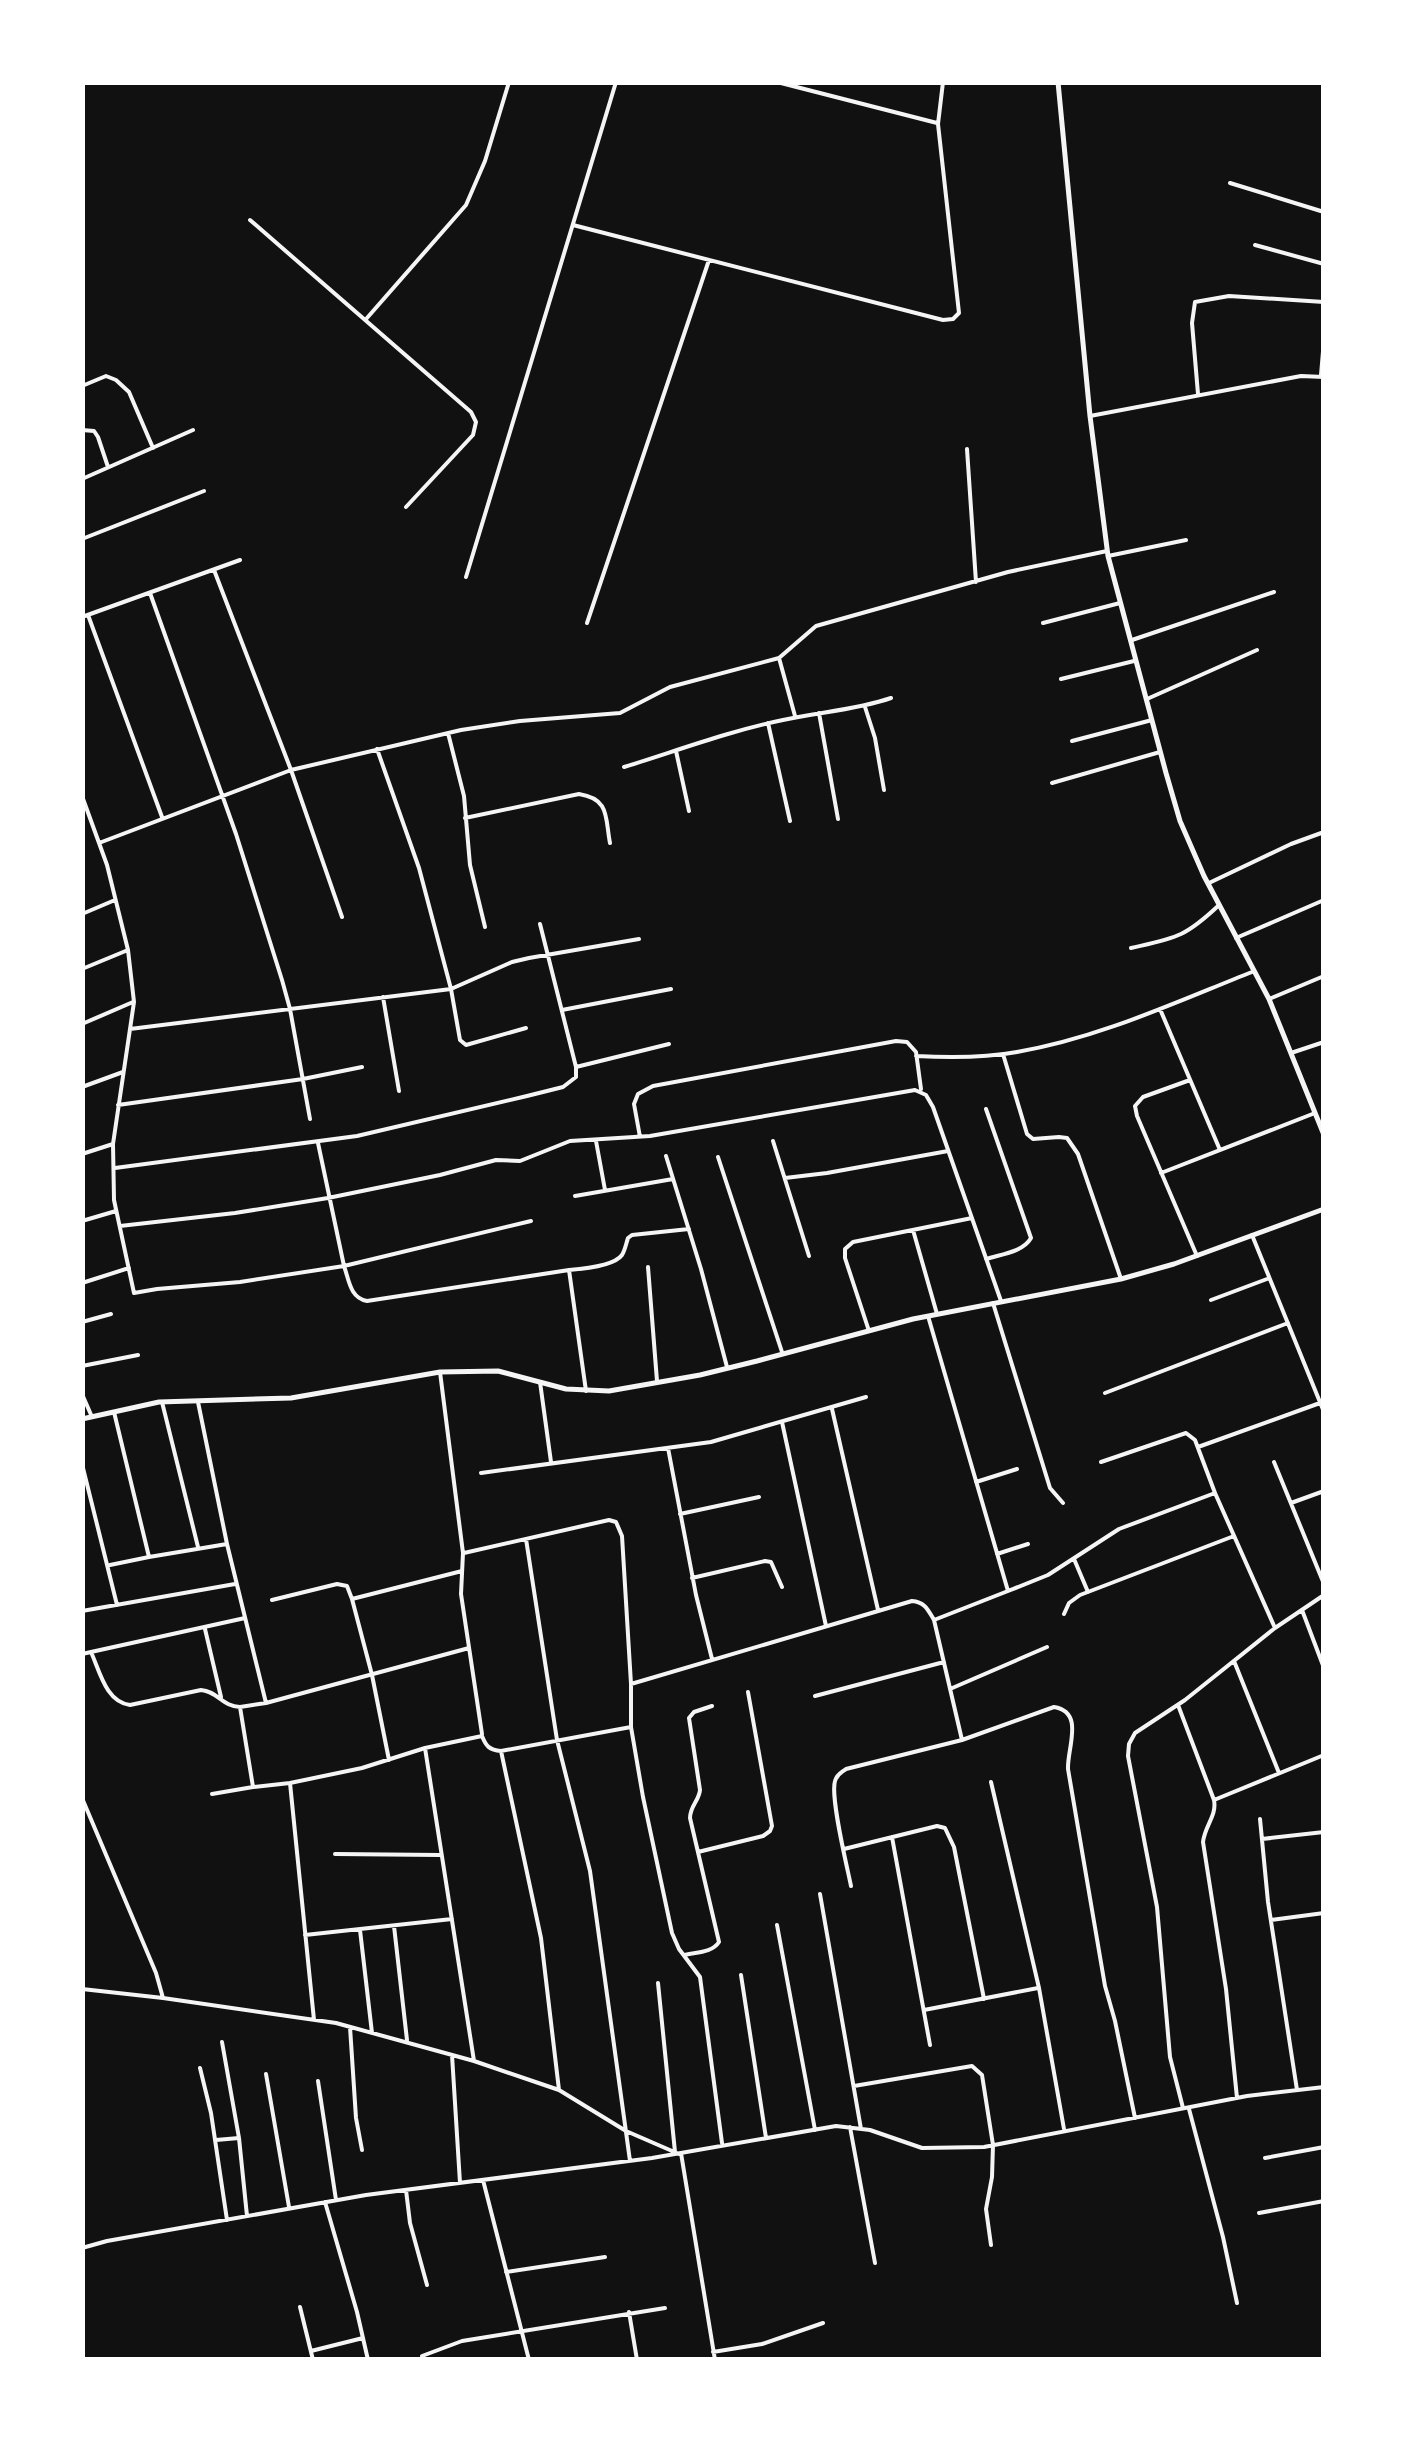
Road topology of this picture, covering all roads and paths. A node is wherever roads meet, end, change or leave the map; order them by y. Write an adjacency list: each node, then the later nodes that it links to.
1 (509, 82): 15 (street)
2 (616, 82): 10 (street)
3 (777, 82): 6 (street)
4 (944, 82): 6 (street)
5 (1058, 82): 20 (street)
6 (938, 124): 12 (street)
7 (1230, 183): 8 (street)
8 (1324, 212)
9 (250, 220): 15 (street)
10 (573, 225): 12 (street); 34 (street)
11 (1256, 245): 13 (street)
12 (709, 260): 40 (street)
13 (1323, 262)
14 (1324, 302): 19 (street)
15 (366, 319): 28 (street)
16 (1324, 340): 17 (street)
17 (1322, 377): 19 (street)
18 (82, 386): 23 (street)
19 (1198, 394): 20 (street)
20 (1090, 416): 31 (street)
21 (82, 430): 25 (street)
22 (193, 430): 23 (street)
23 (154, 448): 25 (street)
24 (967, 448): 35 (street)
25 (108, 468): 26 (street)
26 (82, 479)
27 (204, 491): 29 (street)
28 (406, 507)
29 (82, 540)
30 (1186, 540): 31 (street)
31 (1108, 554): 35 (street); 38 (street)
32 (240, 560): 33 (street)
33 (214, 570): 37 (street); 60 (street)
34 (466, 578)
35 (976, 582): 44 (street)
36 (1274, 592): 42 (street)
37 (150, 593): 39 (street); 64 (street)
38 (1121, 603): 41 (street); 42 (street)
39 (85, 616): 68 (street)
40 (587, 623)
41 (1042, 624)
42 (1131, 641): 45 (street)
43 (1257, 650): 48 (street)
44 (778, 658): 51 (street); 54 (street)
45 (1136, 660): 46 (street); 48 (street)
46 (1061, 679)
47 (891, 698): 49 (street)
48 (1146, 699): 52 (street)
49 (865, 707): 50 (street); 62 (street)
50 (819, 713): 51 (street); 67 (street)
51 (796, 717): 53 (street)
52 (1152, 720): 55 (street); 58 (street)
53 (768, 723): 57 (street); 69 (street)
54 (448, 733): 56 (street); 66 (street)
55 (1072, 741)
56 (377, 749): 60 (street); 89 (street)
57 (676, 751): 59 (street); 65 (street)
58 (1160, 752): 61 (street); 73 (street)
59 (624, 768)
60 (291, 770): 64 (street); 78 (street)
61 (1052, 783)
62 (884, 790)
63 (82, 796): 71 (street)
64 (222, 796): 68 (street); 95 (street)
65 (688, 812)
66 (465, 818): 72 (street); 80 (street)
67 (838, 818)
68 (163, 819): 71 (street)
69 (790, 821)
70 (1324, 832): 73 (street)
71 (99, 843): 74 (street)
72 (610, 843)
73 (1208, 884): 76 (street)
74 (115, 900): 77 (street); 84 (street)
75 (1324, 900): 81 (street)
76 (1219, 905): 81 (street); 83 (street)
77 (82, 914)
78 (342, 916)
79 (540, 924): 85 (street)
80 (485, 927)
81 (1236, 938): 87 (street)
82 (639, 939): 85 (street)
83 (1130, 948)
84 (128, 950): 86 (street); 93 (street)
85 (548, 955): 89 (street); 96 (street)
86 (82, 969)
87 (1254, 971): 92 (street); 94 (street)
88 (1324, 976): 92 (street)
89 (451, 989): 91 (street); 98 (street)
90 (671, 989): 96 (street)
91 (383, 997): 95 (street); 111 (street)
92 (1268, 999): 102 (street)
93 (134, 1002): 97 (street); 99 (street)
94 (1160, 1008): 103 (street); 109 (street)
95 (290, 1009): 99 (street); 108 (street)
96 (562, 1010): 106 (street)
97 (82, 1024)
98 (526, 1028)
99 (130, 1029): 107 (street)
100 (1324, 1042): 102 (street)
101 (669, 1044): 106 (street)
102 (1290, 1053): 115 (street)
103 (1004, 1054): 104 (street); 152 (street)
104 (916, 1056): 112 (street); 118 (street)
105 (362, 1067): 108 (street)
106 (576, 1067): 121 (street)
107 (123, 1072): 110 (street); 113 (street)
108 (303, 1079): 113 (street); 116 (street)
109 (1190, 1080): 124 (street); 129 (street)
110 (82, 1087)
111 (399, 1091)
112 (921, 1092): 118 (street); 123 (street)
113 (118, 1105): 122 (street)
114 (986, 1109): 146 (street)
115 (1315, 1113): 117 (street); 124 (street)
116 (310, 1119)
117 (1324, 1135)
118 (640, 1137): 119 (street)
119 (596, 1140): 132 (street); 134 (street)
120 (773, 1141): 130 (street)
121 (318, 1142): 128 (street); 134 (street)
122 (112, 1144): 125 (street); 128 (street)
123 (948, 1150): 130 (street); 137 (street)
124 (1220, 1150): 129 (street)
125 (82, 1154)
126 (666, 1156): 131 (street)
127 (718, 1157): 163 (street)
128 (113, 1168): 136 (street)
129 (1161, 1174): 145 (street)
130 (785, 1178): 144 (street)
131 (673, 1179): 132 (street); 141 (street)
132 (605, 1190): 133 (street)
133 (575, 1196)
134 (328, 1198): 140 (street); 147 (street)
135 (1324, 1209): 143 (street)
136 (116, 1212): 138 (street); 140 (street)
137 (972, 1218): 142 (street); 146 (street)
138 (82, 1221)
139 (531, 1221): 147 (street)
140 (120, 1226): 149 (street)
141 (688, 1229): 150 (street); 166 (street)
142 (913, 1230): 158 (street); 162 (street)
143 (1252, 1235): 145 (street); 151 (street)
144 (809, 1256)
145 (1197, 1256): 152 (street)
146 (986, 1258): 155 (street)
147 (344, 1266): 149 (street); 150 (street)
148 (648, 1267): 169 (street)
149 (128, 1268): 153 (street)
150 (569, 1270): 170 (street)
151 (1270, 1278): 154 (street); 161 (street)
152 (1120, 1280): 155 (street)
153 (82, 1283)
154 (1211, 1300)
155 (1002, 1301): 156 (street)
156 (993, 1303): 158 (street); 195 (street)
157 (112, 1314): 160 (street)
158 (937, 1314): 159 (street)
159 (928, 1316): 162 (street); 191 (street)
160 (82, 1322)
161 (1288, 1323): 171 (street); 176 (street)
162 (869, 1332): 163 (street)
163 (783, 1355): 166 (street)
164 (138, 1356): 165 (street)
165 (82, 1366)
166 (728, 1368): 169 (street)
167 (440, 1372): 168 (street); 174 (street); 203 (street)
168 (540, 1382): 170 (street); 188 (street)
169 (658, 1382): 170 (street)
170 (586, 1391)
171 (1105, 1393)
172 (82, 1394): 180 (street)
173 (866, 1397): 177 (street)
174 (198, 1400): 175 (street); 200 (street)
175 (162, 1402): 178 (street); 202 (street)
176 (1320, 1403): 179 (street); 184 (street)
177 (832, 1408): 182 (street); 219 (street)
178 (114, 1412): 180 (street); 205 (street)
179 (1324, 1412)
180 (92, 1417): 181 (street)
181 (82, 1420)
182 (782, 1422): 183 (street); 225 (street)
183 (668, 1448): 188 (street); 197 (street)
184 (1198, 1448): 185 (street); 193 (street)
185 (1101, 1462)
186 (1274, 1462): 196 (street)
187 (82, 1464): 207 (street)
188 (552, 1464): 190 (street)
189 (1017, 1468): 191 (street)
190 (480, 1473)
191 (976, 1482): 204 (street)
192 (1324, 1491): 196 (street)
193 (1215, 1493): 198 (street); 206 (street)
194 (759, 1497): 197 (street)
195 (1063, 1502)
196 (1291, 1504): 211 (street)
197 (680, 1514): 209 (street)
198 (1234, 1536): 214 (street); 226 (street)
199 (526, 1539): 203 (street); 237 (street); 248 (street)
200 (226, 1544): 202 (street); 210 (street)
201 (1028, 1544): 204 (street)
202 (199, 1549): 205 (street)
203 (463, 1553): 208 (street)
204 (997, 1554): 213 (street)
205 (149, 1557): 207 (street)
206 (1073, 1558): 213 (street); 214 (street)
207 (108, 1566): 218 (street)
208 (462, 1571): 217 (street); 229 (street)
209 (692, 1578): 212 (street); 232 (street)
210 (236, 1584): 218 (street); 223 (street)
211 (1324, 1584)
212 (782, 1587)
213 (1008, 1591): 224 (street)
214 (1088, 1592): 222 (street)
215 (1324, 1595): 220 (street)
216 (272, 1600): 217 (street)
217 (352, 1600): 236 (street)
218 (118, 1605): 221 (street)
219 (878, 1610): 224 (street); 225 (street)
220 (1302, 1610): 226 (street); 235 (street)
221 (82, 1612)
222 (1064, 1614)
223 (245, 1618): 227 (street); 242 (street)
224 (934, 1620): 234 (street)
225 (826, 1626): 232 (street)
226 (1275, 1628): 233 (street)
227 (204, 1629): 230 (street); 241 (street)
228 (1047, 1647): 238 (street)
229 (469, 1648): 236 (street); 247 (street)
230 (91, 1652): 231 (street); 241 (street)
231 (82, 1654)
232 (712, 1660): 237 (street)
233 (1234, 1661): 243 (street); 254 (street)
234 (944, 1662): 238 (street); 240 (street)
235 (1324, 1668)
236 (372, 1675): 242 (street); 253 (street)
237 (630, 1684): 246 (street)
238 (950, 1690): 249 (street)
239 (748, 1692): 266 (street)
240 (815, 1696)
241 (222, 1700): 245 (street)
242 (266, 1703): 245 (street)
243 (1178, 1705): 260 (street); 302 (street)
244 (712, 1706): 266 (street)
245 (240, 1707): 257 (street)
246 (631, 1728): 248 (street); 278 (street)
247 (482, 1736): 250 (street); 251 (street)
248 (557, 1740): 251 (street); 306 (street)
249 (962, 1740): 265 (street); 303 (street)
250 (425, 1748): 253 (street); 268 (street)
251 (501, 1751): 299 (street)
252 (1324, 1755): 254 (street)
253 (389, 1760): 256 (street)
254 (1279, 1773): 260 (street)
255 (991, 1782): 281 (street)
256 (290, 1783): 257 (street); 277 (street)
257 (252, 1787): 258 (street)
258 (212, 1794)
259 (82, 1798): 283 (street)
260 (1214, 1800): 301 (street)
261 (1260, 1819): 264 (street)
262 (1324, 1832): 264 (street)
263 (892, 1837): 265 (street); 284 (street); 285 (street)
264 (1262, 1839): 273 (street)
265 (844, 1849): 269 (street)
266 (698, 1852): 278 (street)
267 (334, 1854): 268 (street)
268 (442, 1856): 272 (street)
269 (851, 1886)
270 (820, 1894): 297 (street)
271 (1324, 1913): 273 (street)
272 (452, 1919): 274 (street); 293 (street)
273 (1271, 1920): 300 (street)
274 (394, 1926): 276 (street); 290 (street)
275 (776, 1926): 307 (street)
276 (360, 1930): 277 (street); 288 (street)
277 (305, 1935): 286 (street)
278 (684, 1955): 313 (street)
279 (742, 1975): 310 (street)
280 (658, 1982): 316 (street)
281 (1039, 1988): 284 (street); 308 (street)
282 (82, 1989): 283 (street)
283 (163, 1998): 286 (street)
284 (984, 1998): 285 (street)
285 (924, 2010): 291 (street)
286 (314, 2020): 287 (street)
287 (350, 2026): 288 (street); 315 (street)
288 (372, 2033): 290 (street)
289 (222, 2042): 309 (street)
290 (407, 2043): 292 (street)
291 (930, 2045)
292 (452, 2055): 293 (street); 320 (street)
293 (474, 2061): 299 (street)
294 (200, 2068): 311 (street)
295 (266, 2074): 325 (street)
296 (318, 2082): 322 (street)
297 (854, 2086): 305 (street); 312 (street)
298 (1324, 2087): 300 (street)
299 (559, 2090): 306 (street)
300 (1297, 2090): 301 (street)
301 (1236, 2098): 302 (street)
302 (1186, 2108): 303 (street); 335 (street)
303 (1134, 2118): 308 (street)
304 (850, 2128): 305 (street); 307 (street); 332 (street)
305 (861, 2129): 312 (street)
306 (626, 2130): 316 (street); 318 (street)
307 (814, 2130): 310 (street)
308 (1065, 2131): 312 (street)
309 (238, 2138): 311 (street); 327 (street)
310 (766, 2138): 313 (street)
311 (216, 2140): 328 (street)
312 (994, 2145): 329 (street)
313 (722, 2146): 316 (street)
314 (1324, 2147): 317 (street)
315 (362, 2150)
316 (678, 2153): 318 (street); 343 (street)
317 (1265, 2158)
318 (630, 2161): 319 (street)
319 (483, 2180): 320 (street); 333 (street)
320 (460, 2183): 321 (street)
321 (406, 2190): 322 (street); 334 (street)
322 (336, 2200): 324 (street)
323 (1324, 2201): 326 (street)
324 (325, 2202): 325 (street); 341 (street)
325 (289, 2209): 327 (street)
326 (1259, 2213)
327 (247, 2216): 328 (street)
328 (227, 2220): 330 (street)
329 (991, 2245)
330 (82, 2248)
331 (605, 2257): 333 (street)
332 (875, 2263)
333 (506, 2272): 340 (street)
334 (428, 2285)
335 (1236, 2303)
336 (300, 2307): 342 (street)
337 (665, 2308): 338 (street)
338 (629, 2312): 340 (street); 348 (street)
339 (823, 2323): 343 (street)
340 (520, 2330): 344 (street); 347 (street)
341 (363, 2338): 342 (street); 346 (street)
342 (311, 2351): 345 (street)
343 (713, 2352): 349 (street)
344 (422, 2356)
345 (314, 2360)
346 (368, 2360)
347 (529, 2360)
348 (637, 2360)
349 (715, 2360)

